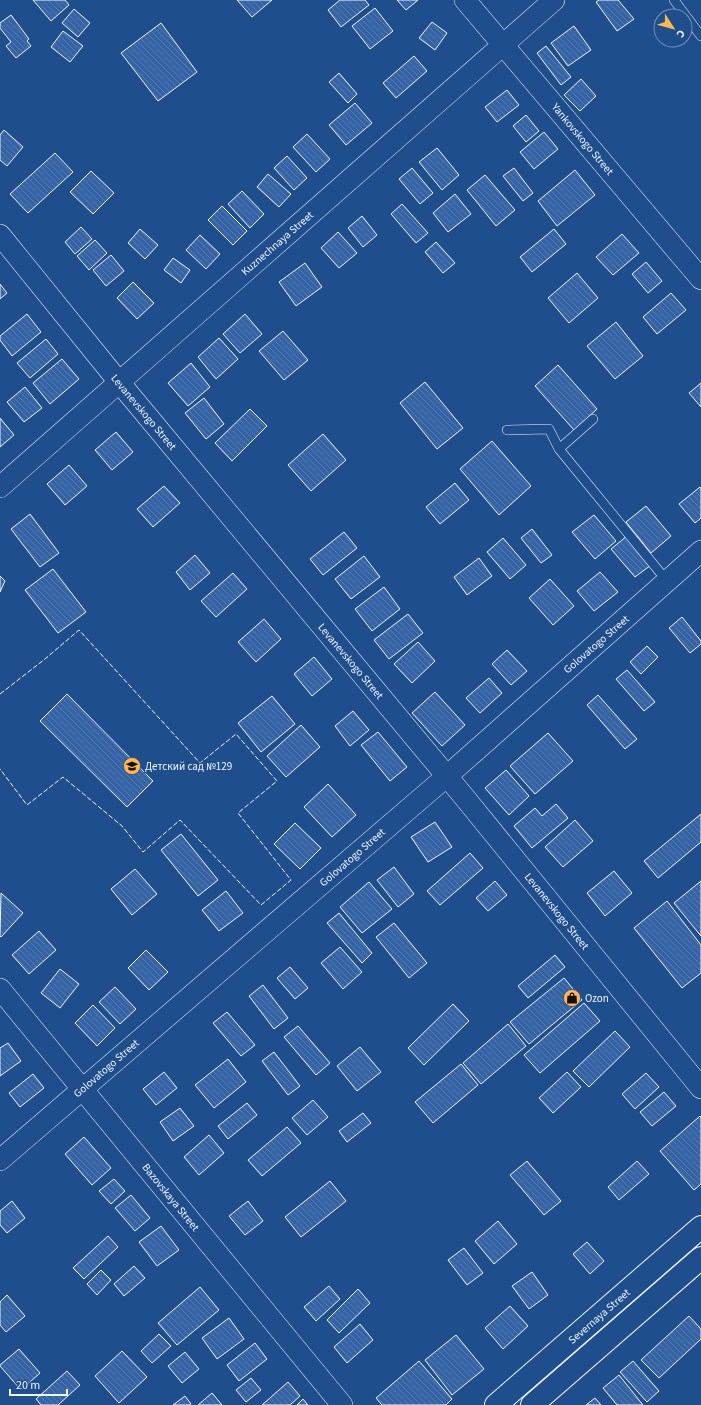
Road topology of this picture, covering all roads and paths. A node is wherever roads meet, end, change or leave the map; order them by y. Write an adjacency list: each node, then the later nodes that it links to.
1 (465, 0): 5 (street, Yankovskogo Street)
2 (554, 0): 5 (street, Kuznechnaya Street)
3 (674, 0): 4 (lane)
4 (701, 36)
5 (503, 44): 7 (street, Yankovskogo Street); 8 (street, Kuznechnaya Street)
6 (0, 235): 8 (street, Levanevskogo Street)
7 (701, 279)
8 (120, 382): 12 (street, Kuznechnaya Street); 15 (street, Levanevskogo Street)
9 (593, 419): 11 (lane)
10 (507, 430): 11 (lane)
11 (559, 449): 14 (lane)
12 (0, 487)
13 (701, 551): 14 (street, Golovatogo Street)
14 (667, 581): 15 (street, Golovatogo Street)
15 (447, 776): 17 (street, Golovatogo Street); 18 (street, Levanevskogo Street)
16 (0, 989): 17 (street, Bazovskaya Street)
17 (82, 1088): 19 (street, Golovatogo Street); 22 (street, Bazovskaya Street)
18 (701, 1088)
19 (0, 1160)
20 (701, 1227): 23 (main road, Severnaya Street)
21 (701, 1258): 24 (main road)
22 (342, 1405)
23 (496, 1405)
24 (532, 1405)

